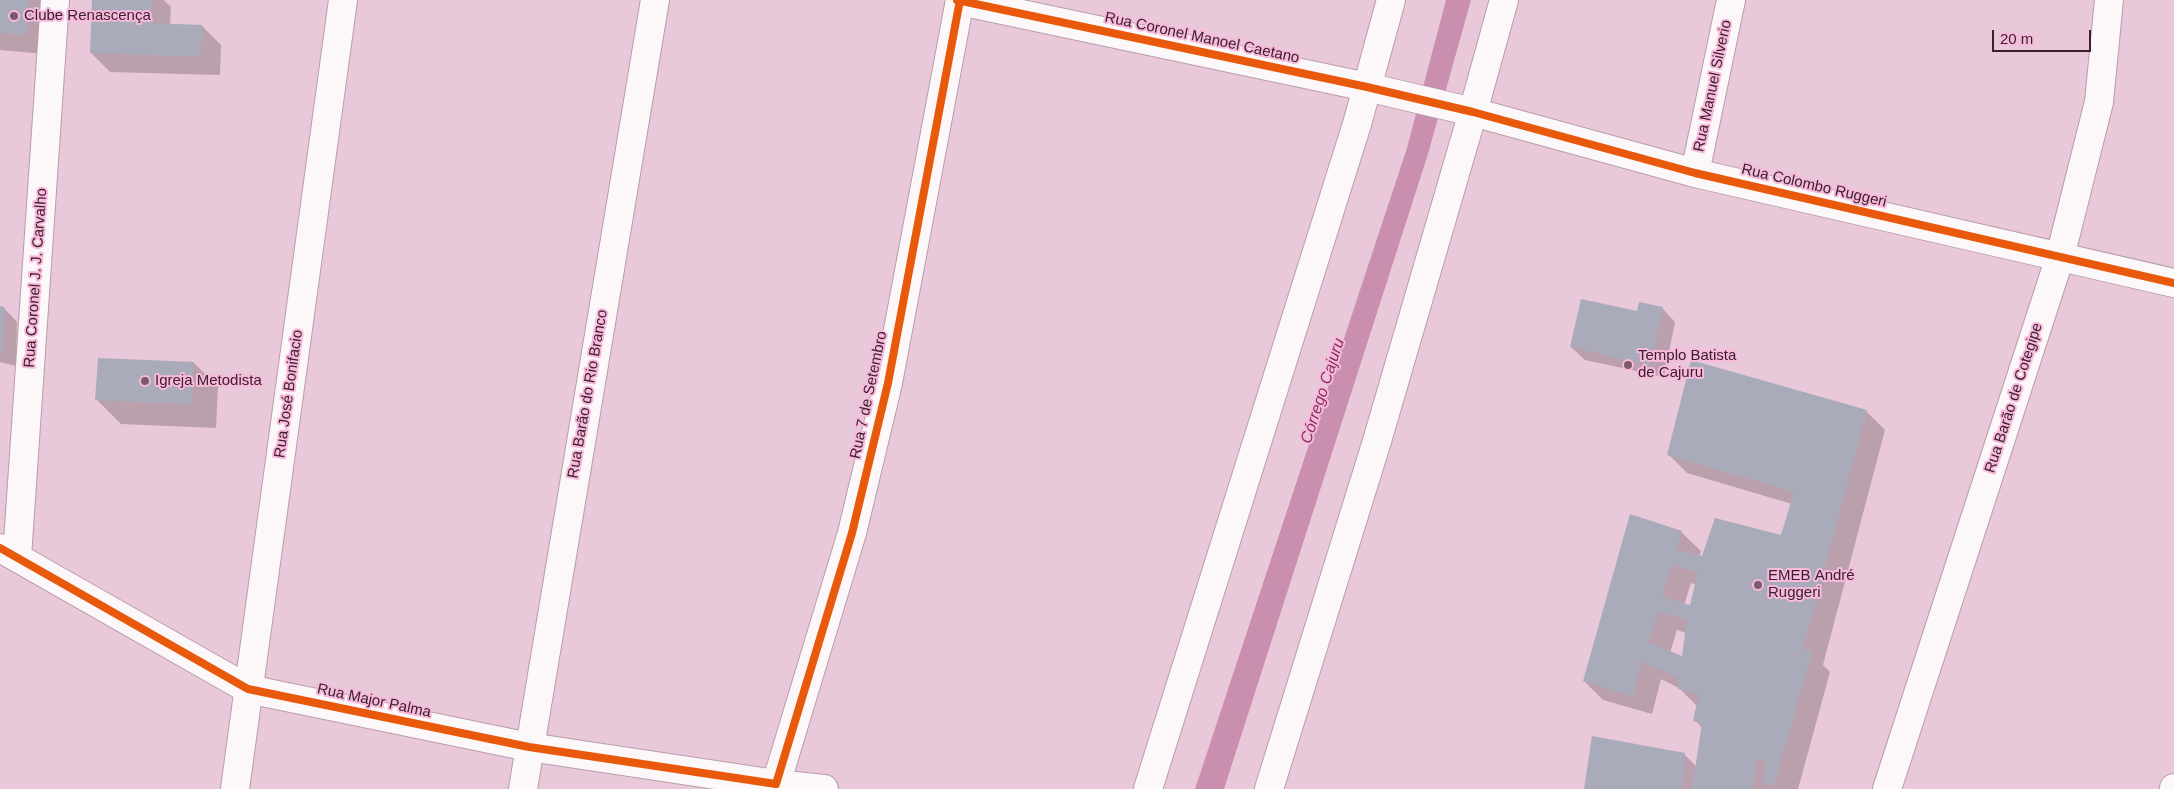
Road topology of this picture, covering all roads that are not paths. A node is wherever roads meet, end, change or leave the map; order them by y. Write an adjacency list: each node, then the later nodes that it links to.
1 (54, 0): 14 (street, Rua Coronel J. J. Carvalho)
2 (343, 0): 15 (street, Rua José Bonifacio)
3 (655, 0): 16 (street, Rua Barão do Rio Branco)
4 (959, 0): 9 (street, Rua Coronel Manoel Caetano); 17 (street, Rua 7 de Setembro)
5 (1391, 0): 9 (street)
6 (1504, 0): 10 (street)
7 (1731, 0): 11 (street, Rua Manuel Silverio)
8 (2109, 0): 12 (street, Rua Barão de Cotegipe)
9 (1375, 89): 10 (street, Rua Coronel Manoel Caetano); 21 (street)
10 (1461, 110): 11 (street, Rua Colombo Ruggeri); 22 (street)
11 (1695, 173): 12 (street, Rua Colombo Ruggeri)
12 (2060, 258): 13 (street, Rua Colombo Ruggeri); 23 (street, Rua Barão de Cotegipe)
13 (2174, 283)
14 (8, 552): 15 (street, Rua Major Palma)
15 (248, 688): 16 (street, Rua Major Palma); 18 (street, Rua José Bonifacio)
16 (529, 747): 17 (street, Rua Major Palma); 19 (street, Rua Barão do Rio Branco)
17 (775, 786): 20 (street, Rua Major Palma)
18 (235, 789)
19 (523, 789)
20 (824, 789)
21 (1148, 789)
22 (1269, 789)
23 (1887, 789)

